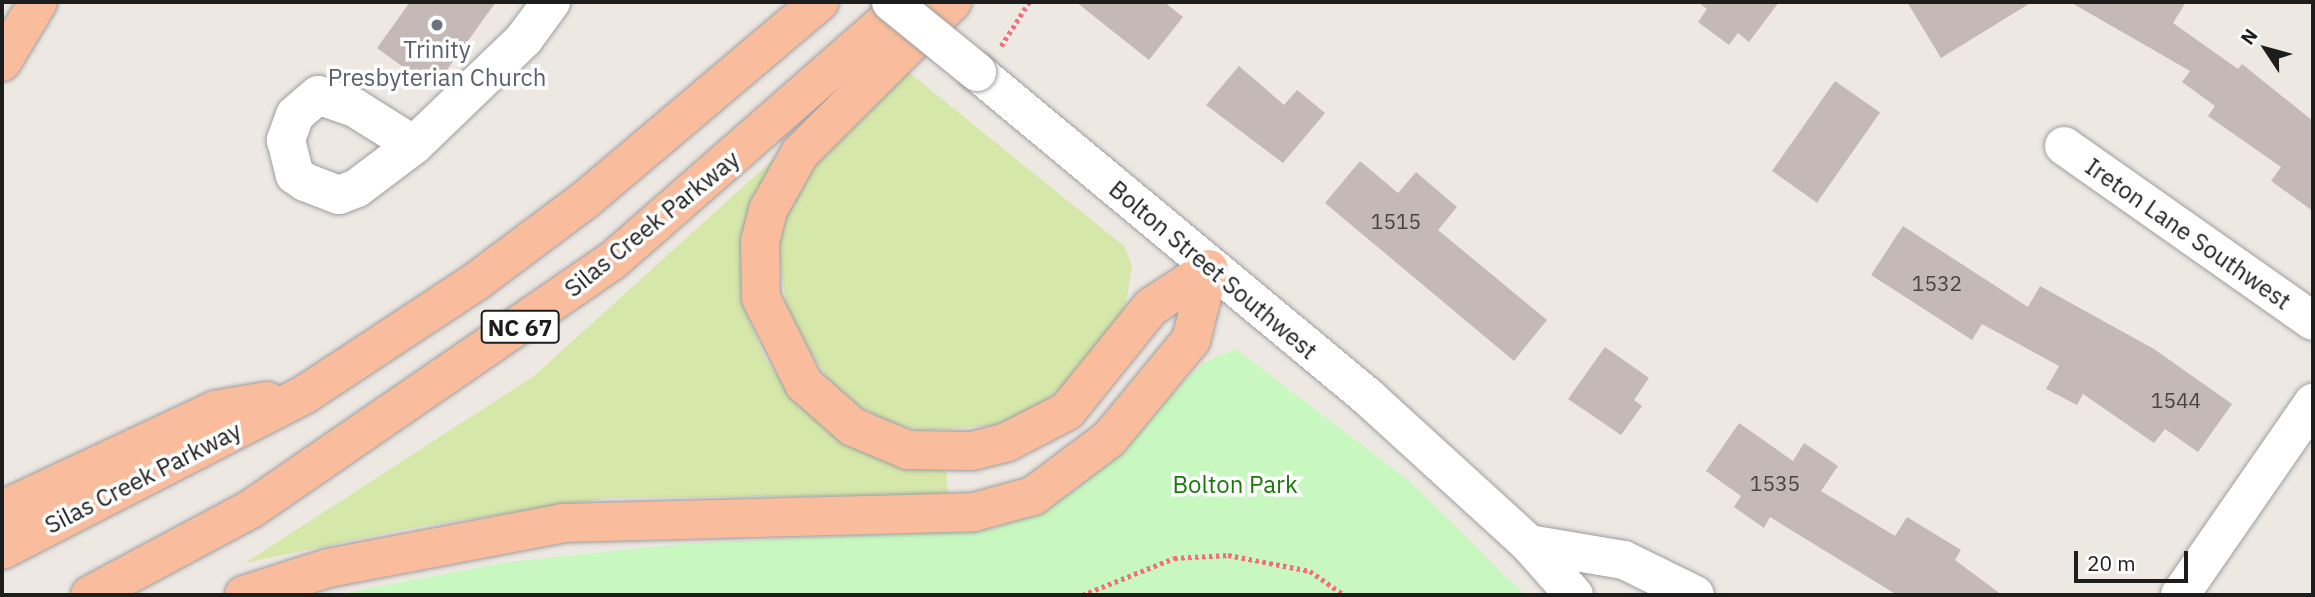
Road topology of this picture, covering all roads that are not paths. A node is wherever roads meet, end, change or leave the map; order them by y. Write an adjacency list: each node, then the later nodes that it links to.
1 (38, 2): 7 (main road)
2 (551, 2): 8 (street)
3 (819, 2): 12 (main road, Silas Creek Parkway / NC 67)
4 (891, 2): 10 (street, Bolton Street Southwest, bridge)
5 (908, 2): 17 (main road, Silas Creek Parkway / NC 67)
6 (952, 2): 10 (main road)
7 (2, 62)
8 (414, 145)
9 (2063, 146): 11 (street, Ireton Lane Southwest)
10 (1209, 269): 15 (street, Bolton Street Southwest); 18 (main road)
11 (2313, 321)
12 (304, 395): 14 (main road); 16 (main road, Silas Creek Parkway / NC 67)
13 (2313, 403): 21 (street)
14 (2, 510)
15 (1529, 544): 19 (street, Bolton Street Southwest); 20 (street)
16 (2, 550)
17 (90, 595)
18 (244, 595)
19 (1574, 595)
20 (1696, 595)
21 (2180, 595)

